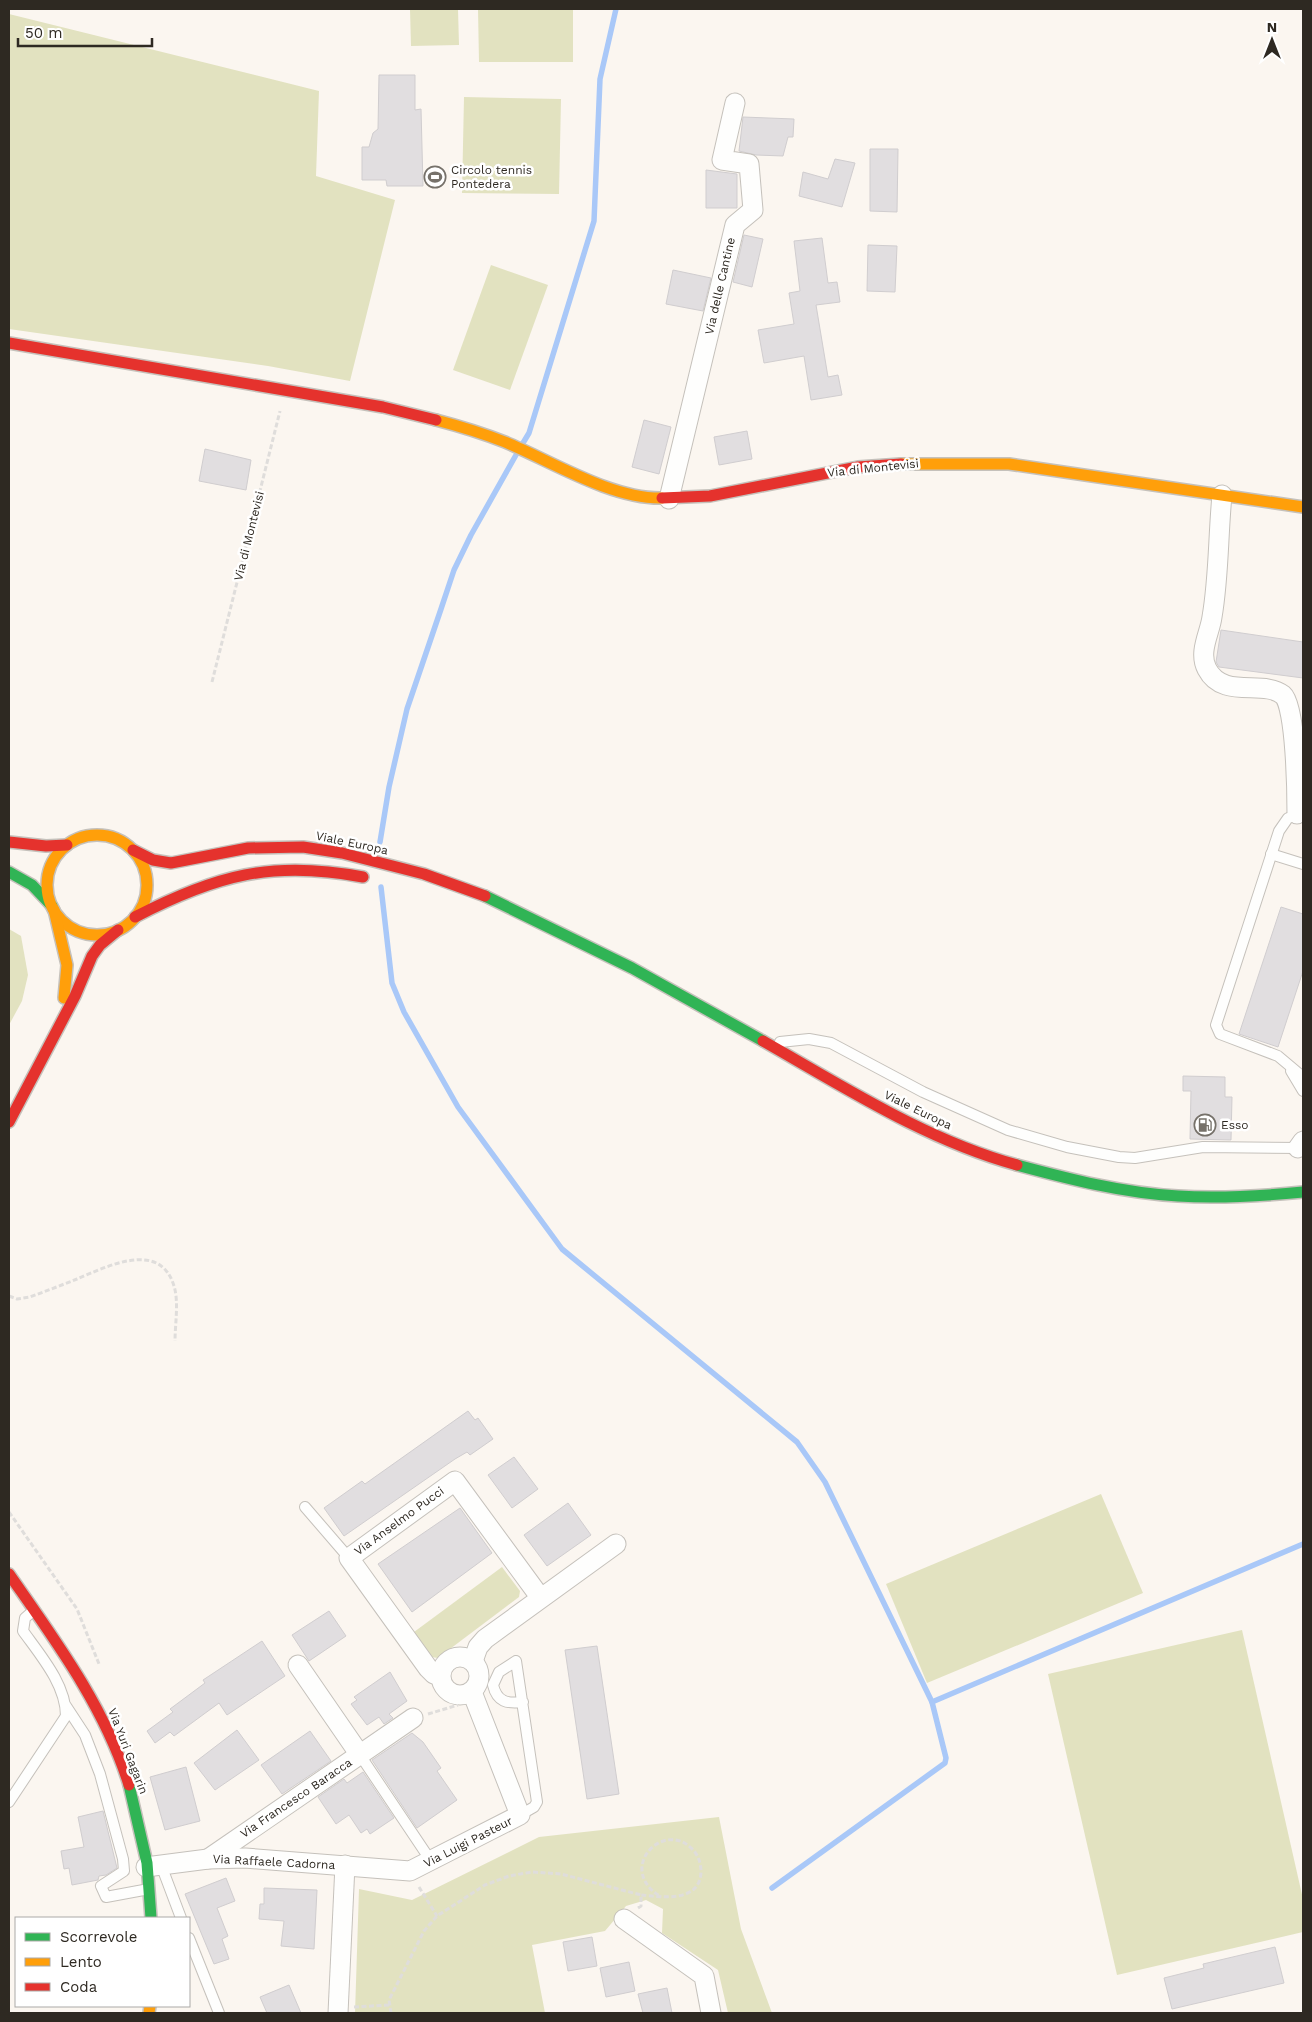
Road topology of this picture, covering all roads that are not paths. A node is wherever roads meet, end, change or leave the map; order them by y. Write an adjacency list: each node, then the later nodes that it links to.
1 (734, 103): 4 (street, Via delle Cantine)
2 (9, 343): 4 (street, Via di Montevisi)
3 (1222, 496): 4 (street, Via di Montevisi); 5 (street, Via di Montevisi); 6 (street)
4 (669, 499)
5 (1303, 507)
6 (1300, 815): 10 (lane)
7 (9, 842): 8 (street, Viale Europa)
8 (67, 845): 9 (street, Viale Europa); 14 (street)
9 (133, 850): 16 (street); 18 (street, Viale Europa)
10 (1271, 854): 11 (lane); 21 (lane)
11 (1303, 864)
12 (9, 872): 14 (street)
13 (378, 881): 16 (street)
14 (53, 908): 17 (street); 19 (street)
15 (500, 916): 18 (street, Viale Europa)
16 (135, 917): 17 (street)
17 (118, 930): 19 (street)
18 (557, 932): 20 (street, Viale Europa)
19 (56, 1029): 24 (street)
20 (767, 1043): 25 (lane); 26 (street, Viale Europa)
21 (1284, 1060): 22 (lane); 23 (lane)
22 (1303, 1077)
23 (1303, 1091)
24 (9, 1122)
25 (1301, 1146)
26 (1303, 1192)
27 (305, 1507): 29 (lane)
28 (616, 1544): 31 (street)
29 (349, 1558): 31 (street, Via Anselmo Pucci); 35 (street, Via Anselmo Pucci)
30 (12, 1586): 32 (street, Via Yuri Gagarin)
31 (540, 1598): 33 (street)
32 (33, 1611): 38 (lane); 46 (street, Via Yuri Gagarin)
33 (473, 1661): 35 (street); 36 (street)
34 (298, 1665): 40 (street, Via Francesco Baracca)
35 (440, 1676): 36 (street)
36 (473, 1696): 42 (street, Via Luigi Pasteur)
37 (523, 1702): 42 (lane)
38 (66, 1706): 41 (lane); 47 (lane)
39 (413, 1718): 40 (street, Via Francesco Baracca)
40 (360, 1755): 43 (street, Via Francesco Baracca); 44 (lane)
41 (9, 1802)
42 (520, 1815): 44 (street, Via Luigi Pasteur)
43 (208, 1859): 45 (street, Via Raffaele Cadorna); 46 (street, Via Raffaele Cadorna)
44 (431, 1861): 45 (street, Via Luigi Pasteur)
45 (344, 1865): 52 (street, Via Raffaele Cadorna)
46 (154, 1866): 47 (street, Via Yuri Gagarin); 49 (lane)
47 (149, 1889): 48 (street, Via Yuri Gagarin)
48 (151, 1917)
49 (180, 1917)
50 (624, 1919): 54 (street)
51 (190, 1940): 53 (lane)
52 (338, 2011)
53 (219, 2013)
54 (711, 2013)

